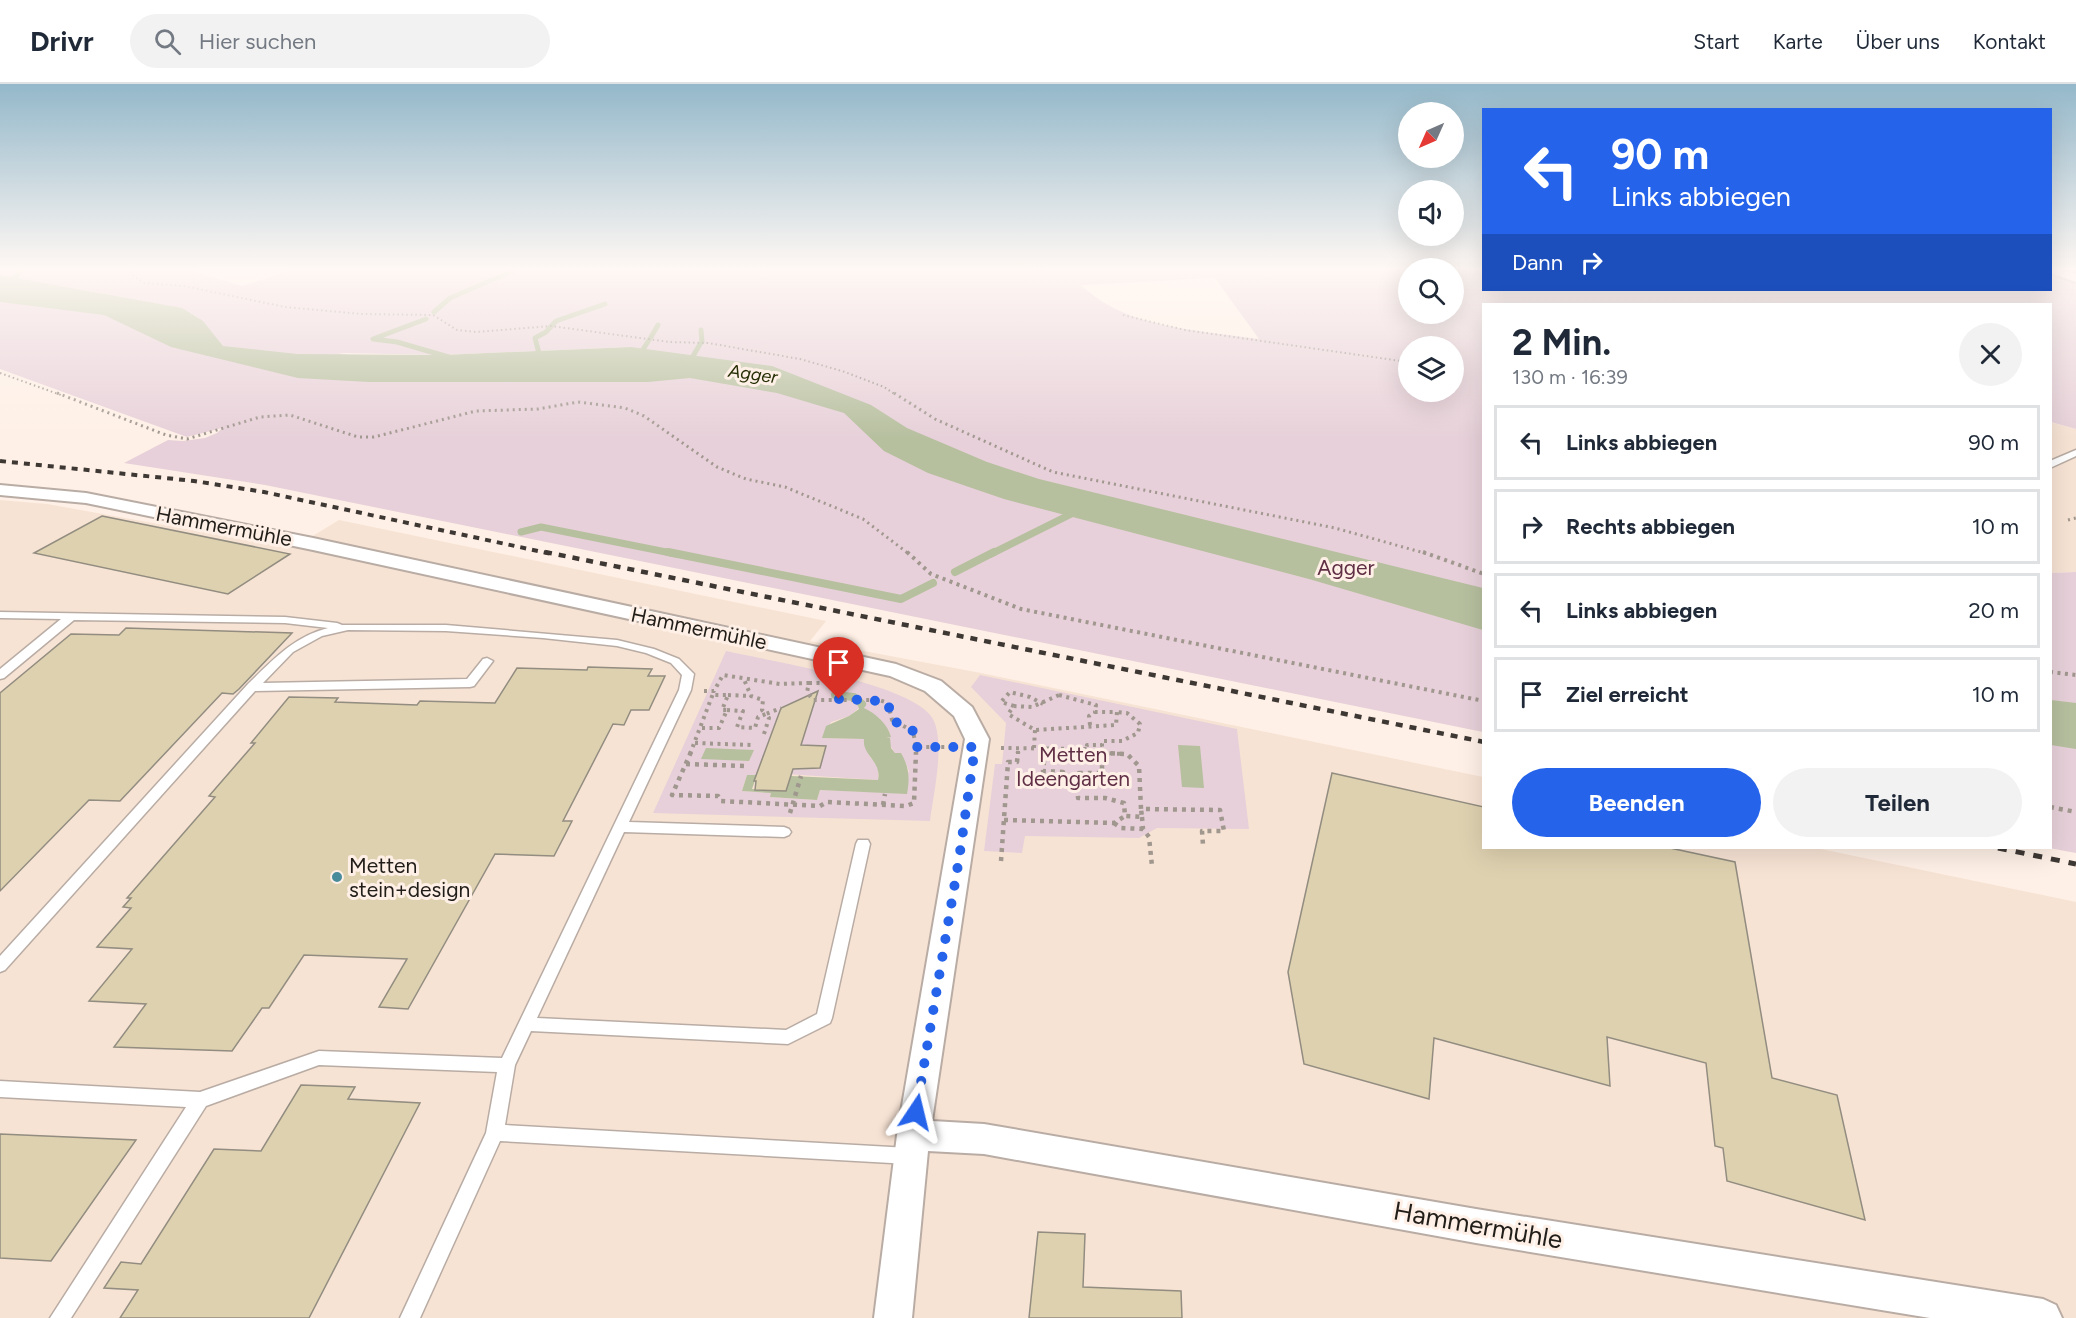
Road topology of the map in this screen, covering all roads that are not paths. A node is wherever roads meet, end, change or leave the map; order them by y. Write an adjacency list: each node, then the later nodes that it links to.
1 (2076, 453): 2 (lane)
2 (2052, 464)
3 (0, 490): 19 (street, Hammermühle)
4 (0, 615): 5 (lane)
5 (72, 616): 6 (lane); 8 (lane)
6 (348, 627): 9 (lane); 10 (lane)
7 (487, 661): 9 (lane)
8 (0, 675)
9 (252, 687): 13 (lane)
10 (619, 827): 11 (lane); 14 (lane)
11 (784, 832)
12 (864, 844): 14 (lane)
13 (0, 966)
14 (525, 1024): 15 (lane)
15 (507, 1065): 17 (lane); 18 (lane)
16 (0, 1089): 17 (lane)
17 (200, 1100): 20 (lane)
18 (495, 1133): 19 (lane); 21 (lane)
19 (911, 1146): 22 (street, Hammermühle); 23 (street, Hammermühle)
20 (60, 1318)
21 (410, 1318)
22 (893, 1318)
23 (2043, 1318)

